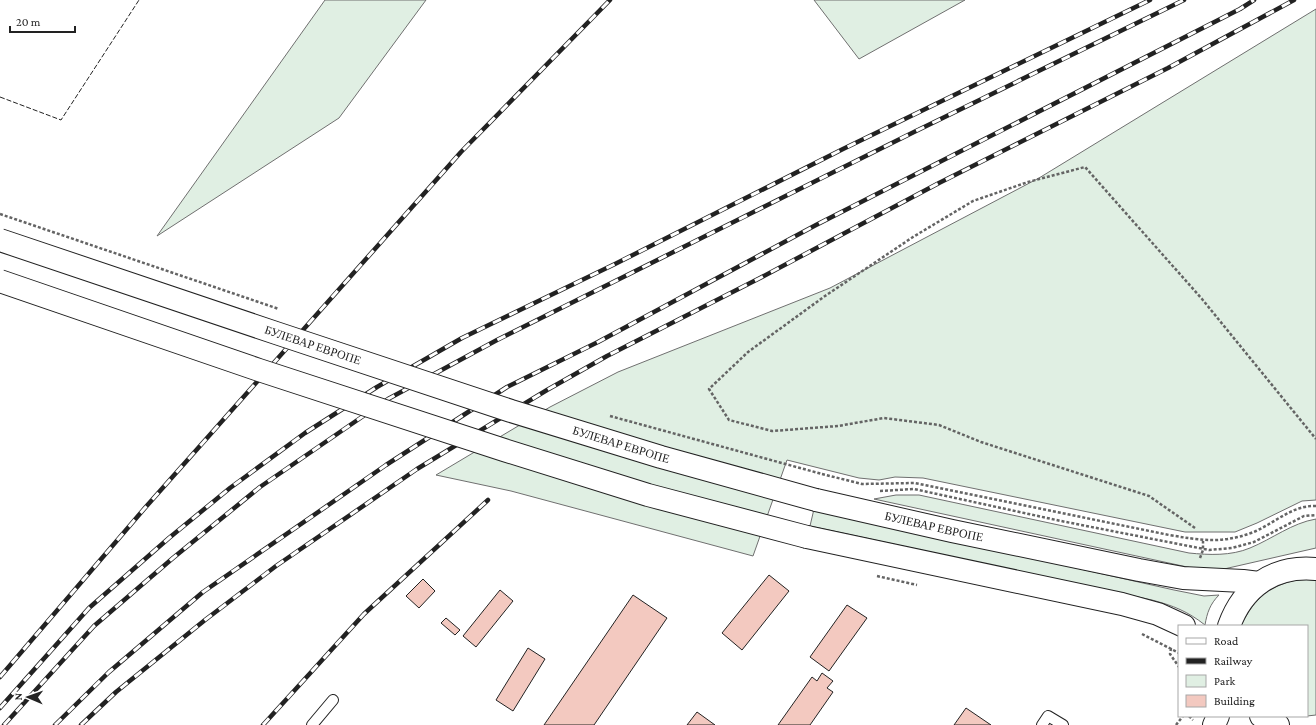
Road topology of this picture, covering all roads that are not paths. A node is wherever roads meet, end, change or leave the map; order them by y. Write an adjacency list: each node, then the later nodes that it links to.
1 (0, 240): 4 (main road, БУЛЕВАР ЕВРОПЕ, bridge)
2 (0, 281): 5 (main road, bridge)
3 (1316, 569): 4 (main road)
4 (1259, 584): 6 (main road)
5 (1182, 625)
6 (1229, 625)
7 (333, 700): 9 (lane)
8 (1263, 717): 12 (main road)
9 (312, 725)
10 (1042, 725): 11 (lane)
11 (1063, 725)
12 (1278, 725)

